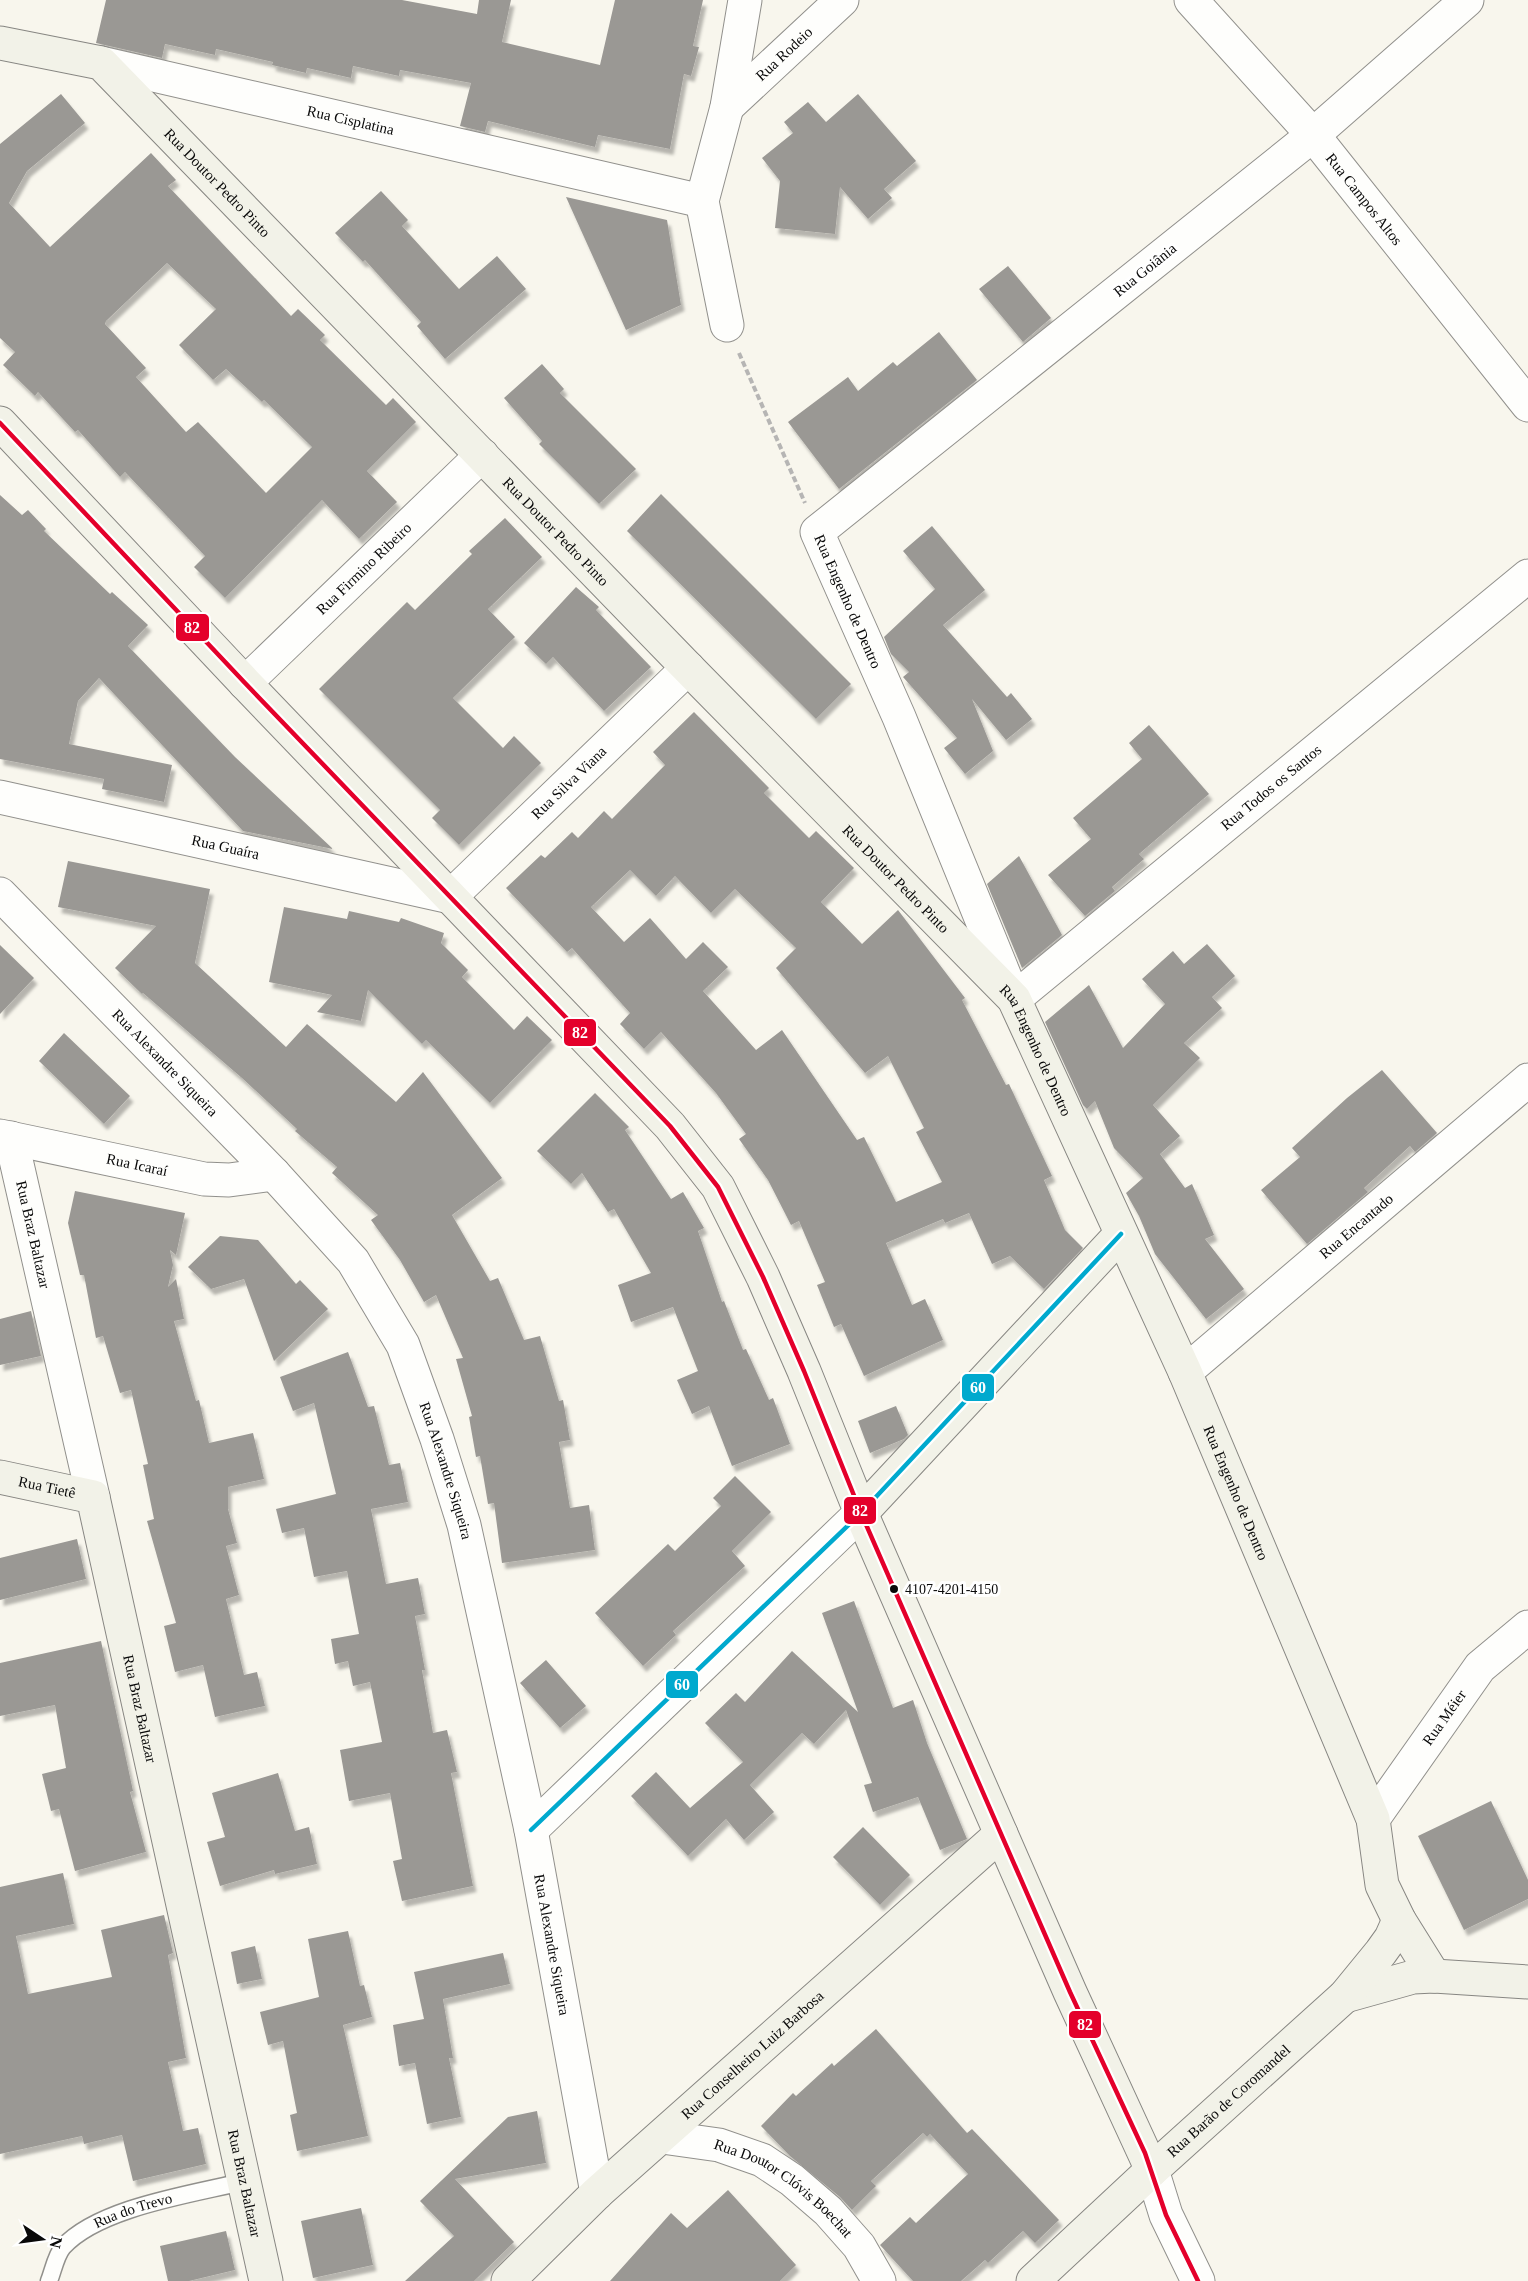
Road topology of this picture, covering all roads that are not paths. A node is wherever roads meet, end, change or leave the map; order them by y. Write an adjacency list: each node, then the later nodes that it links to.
1 (745, 0): 7 (street)
2 (842, 0): 7 (street, Rua Rodeio)
3 (1191, 0): 8 (street, Rua Campos Altos)
4 (1467, 0): 8 (street, Rua Goiânia)
5 (0, 43): 6 (street, Rua Cisplatina)
6 (100, 63): 9 (street, Rua Cisplatina); 13 (street, Rua Doutor Pedro Pinto)
7 (727, 106): 9 (street)
8 (1313, 135): 11 (street, Rua Campos Altos); 14 (street, Rua Goiânia)
9 (702, 201): 10 (street)
10 (727, 325)
11 (1528, 405)
12 (0, 423): 17 (street)
13 (482, 455): 16 (street, Rua Doutor Pedro Pinto); 17 (street, Rua Firmino Ribeiro)
14 (817, 532): 21 (street, Rua Engenho de Dentro)
15 (1528, 576): 21 (street, Rua Todos os Santos)
16 (688, 668): 20 (street, Rua Silva Viana); 21 (street, Rua Doutor Pedro Pinto)
17 (245, 683): 20 (street)
18 (0, 797): 20 (street, Rua Guaíra)
19 (0, 894): 24 (street, Rua Alexandre Siqueira)
20 (450, 897): 29 (street)
21 (1014, 999): 25 (street, Rua Engenho de Dentro)
22 (1528, 1080): 26 (street, Rua Encantado)
23 (5, 1137): 24 (street, Rua Icaraí); 28 (street, Rua Braz Baltazar)
24 (274, 1174): 32 (street, Rua Alexandre Siqueira)
25 (1121, 1234): 26 (street, Rua Engenho de Dentro); 29 (street)
26 (1185, 1372): 31 (street, Rua Engenho de Dentro)
27 (0, 1477): 28 (street, Rua Tietê)
28 (93, 1497): 40 (street, Rua Braz Baltazar)
29 (861, 1512): 32 (street); 33 (street)
30 (1528, 1627): 31 (street, Rua Méier)
31 (1373, 1819): 34 (street, Rua Engenho de Dentro)
32 (531, 1830): 41 (street, Rua Alexandre Siqueira)
33 (1001, 1834): 38 (street, Rua Conselheiro Luiz Barbosa); 39 (street)
34 (1399, 1920): 35 (street, Rua Engenho de Dentro); 37 (street, Rua Barão de Coromandel)
35 (1434, 1976): 36 (street, Rua Barão de Coromandel); 37 (street, Rua Barão de Coromandel)
36 (1528, 1982)
37 (1345, 1996): 39 (street, Rua Barão de Coromandel)
38 (662, 2137): 41 (street, Rua Conselheiro Luiz Barbosa); 45 (street, Rua Doutor Clóvis Boechat)
39 (1152, 2170): 46 (street, Rua Barão de Coromandel); 47 (street)
40 (246, 2181): 42 (lane, Rua do Trevo); 43 (street, Rua Braz Baltazar)
41 (597, 2193): 44 (street, Rua Conselheiro Luiz Barbosa)
42 (49, 2281)
43 (266, 2281)
44 (508, 2281)
45 (879, 2281)
46 (1032, 2281)
47 (1198, 2281)

